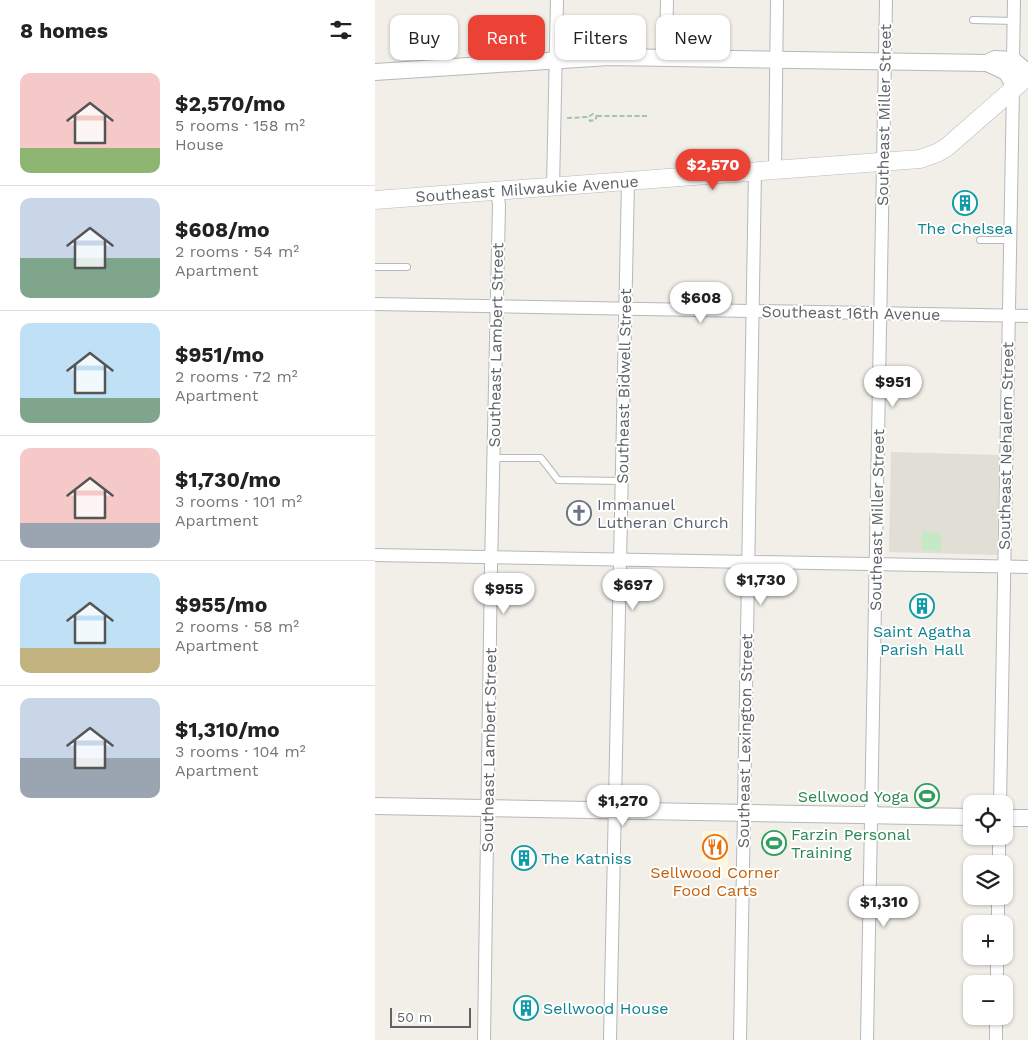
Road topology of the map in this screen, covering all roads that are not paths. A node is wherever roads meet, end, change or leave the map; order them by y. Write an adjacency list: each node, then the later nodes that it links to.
1 (557, 0): 6 (street)
2 (667, 0): 7 (street)
3 (777, 0): 12 (street)
4 (886, 0): 14 (street, Southeast Miller Street)
5 (1014, 0): 9 (street)
6 (557, 15)
7 (667, 15)
8 (973, 20): 9 (lane)
9 (1014, 21): 13 (street)
10 (730, 59): 12 (street)
11 (556, 60): 16 (street); 23 (street)
12 (776, 60): 14 (street); 20 (street)
13 (1013, 60): 15 (street); 17 (street)
14 (885, 61): 15 (street); 19 (street, Southeast Miller Street)
15 (987, 63): 18 (street)
16 (375, 72)
17 (1028, 75): 18 (main road, Southeast Milwaukie Avenue)
18 (1013, 88): 19 (main road, Southeast Milwaukie Avenue); 27 (street, Southeast Nehalem Street)
19 (883, 162): 20 (main road, Southeast Milwaukie Avenue); 34 (street, Southeast Miller Street)
20 (775, 170): 21 (main road, Southeast Milwaukie Avenue)
21 (755, 172): 22 (main road, Southeast Milwaukie Avenue); 33 (street, Southeast Lexington Street)
22 (628, 181): 23 (main road, Southeast Milwaukie Avenue); 32 (street, Southeast Bidwell Street)
23 (553, 187): 24 (main road, Southeast Milwaukie Avenue)
24 (497, 191): 25 (main road, Southeast Milwaukie Avenue); 31 (street, Southeast Lambert Street)
25 (375, 200)
26 (980, 240): 27 (lane)
27 (1010, 240): 35 (street, Southeast Nehalem Street)
28 (375, 267): 29 (lane)
29 (407, 267)
30 (375, 304): 31 (street, Southeast 16th Avenue)
31 (497, 306): 32 (street, Southeast 16th Avenue); 37 (street, Southeast Lambert Street)
32 (626, 308): 33 (street, Southeast 16th Avenue); 38 (street, Southeast Bidwell Street)
33 (753, 311): 34 (street, Southeast 16th Avenue); 42 (street, Southeast Lexington Street)
34 (881, 313): 35 (street, Southeast 16th Avenue); 43 (street, Southeast Miller Street)
35 (1008, 315): 36 (street, Southeast 16th Avenue); 44 (street, Southeast Nehalem Street)
36 (1028, 316)
37 (494, 458): 38 (lane); 40 (street, Southeast Lambert Street)
38 (622, 481): 41 (street, Southeast Bidwell Street)
39 (375, 555): 40 (street)
40 (491, 557): 41 (street); 48 (street, Southeast Lambert Street)
41 (620, 560): 42 (street); 49 (street, Southeast Bidwell Street)
42 (747, 563): 43 (street); 50 (street, Southeast Lexington Street)
43 (876, 564): 44 (street); 51 (street, Southeast Miller Street)
44 (1004, 567): 45 (street); 46 (street, Southeast Nehalem Street)
45 (1028, 567)
46 (1000, 795)
47 (375, 806): 48 (street)
48 (488, 808): 49 (street); 56 (street, Southeast Lambert Street)
49 (616, 811): 50 (street); 57 (street, Southeast Bidwell Street)
50 (745, 813): 51 (street); 58 (street, Southeast Lexington Street)
51 (872, 815): 52 (street); 59 (street, Southeast Miller Street)
52 (963, 817)
53 (1013, 818): 54 (street)
54 (1028, 818)
55 (996, 1025): 60 (street)
56 (484, 1040)
57 (610, 1040)
58 (740, 1040)
59 (867, 1040)
60 (996, 1040)

